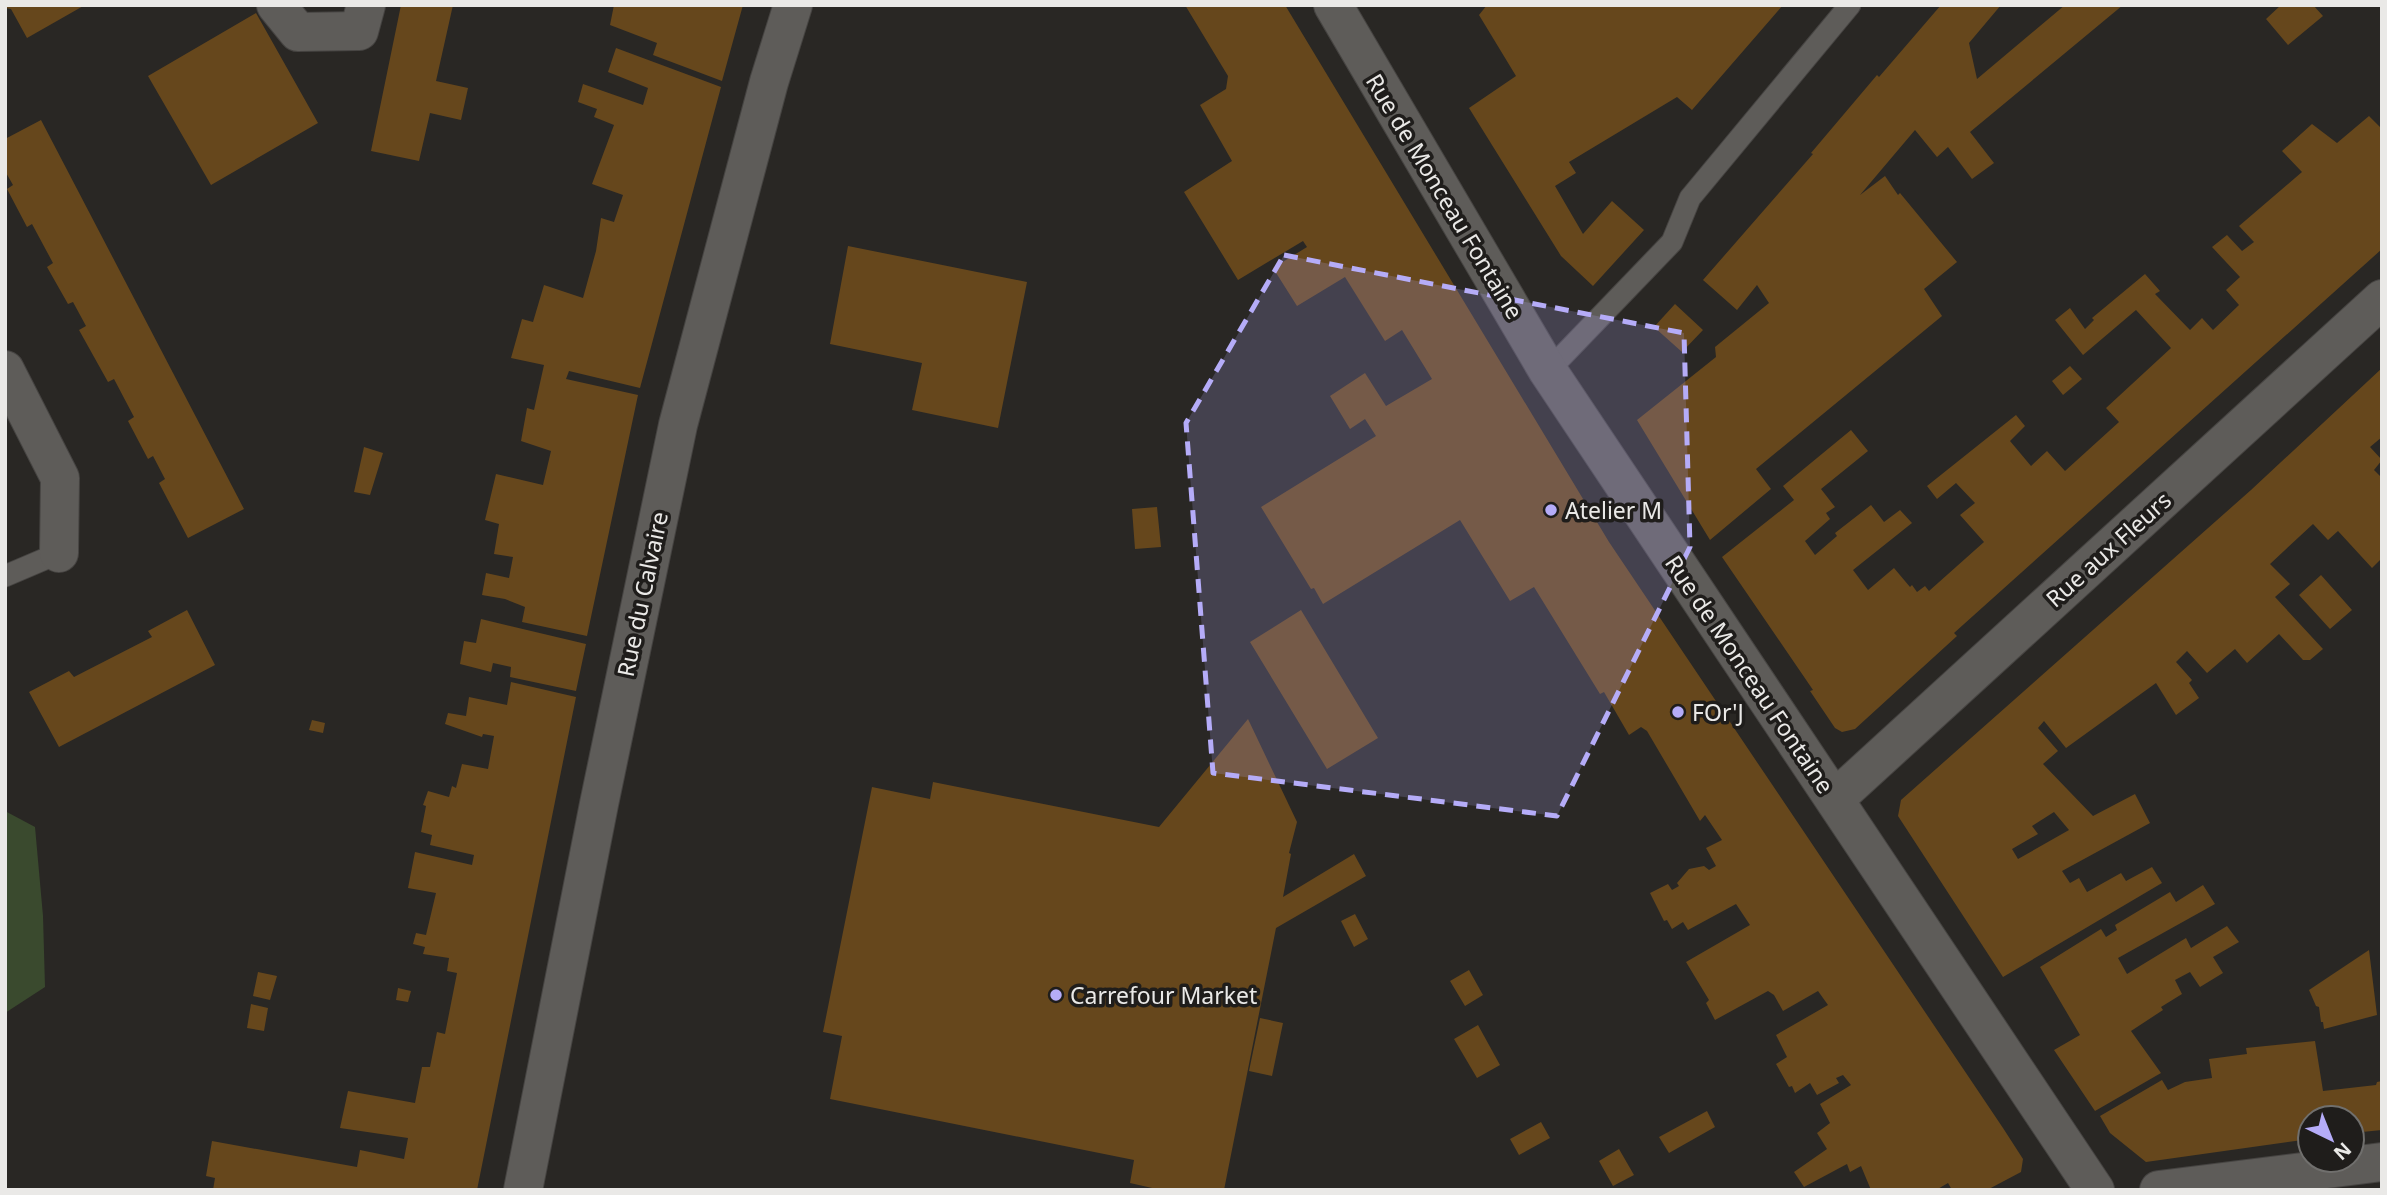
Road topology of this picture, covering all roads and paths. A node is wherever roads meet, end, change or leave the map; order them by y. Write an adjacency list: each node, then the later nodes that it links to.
1 (276, 5): 2 (street)
2 (366, 5)
3 (793, 5): 13 (street, Rue du Calvaire)
4 (1333, 5): 8 (street, Rue de Monceau Fontaine)
5 (1850, 5): 8 (lane)
6 (2382, 299): 11 (street, Rue aux Fleurs)
7 (5, 370): 9 (street)
8 (1548, 370): 11 (street, Rue de Monceau Fontaine)
9 (60, 553): 10 (lane)
10 (5, 576)
11 (1835, 799): 14 (street, Rue de Monceau Fontaine)
12 (2382, 1162): 15 (street)
13 (523, 1190)
14 (2095, 1190)
15 (2159, 1190)

